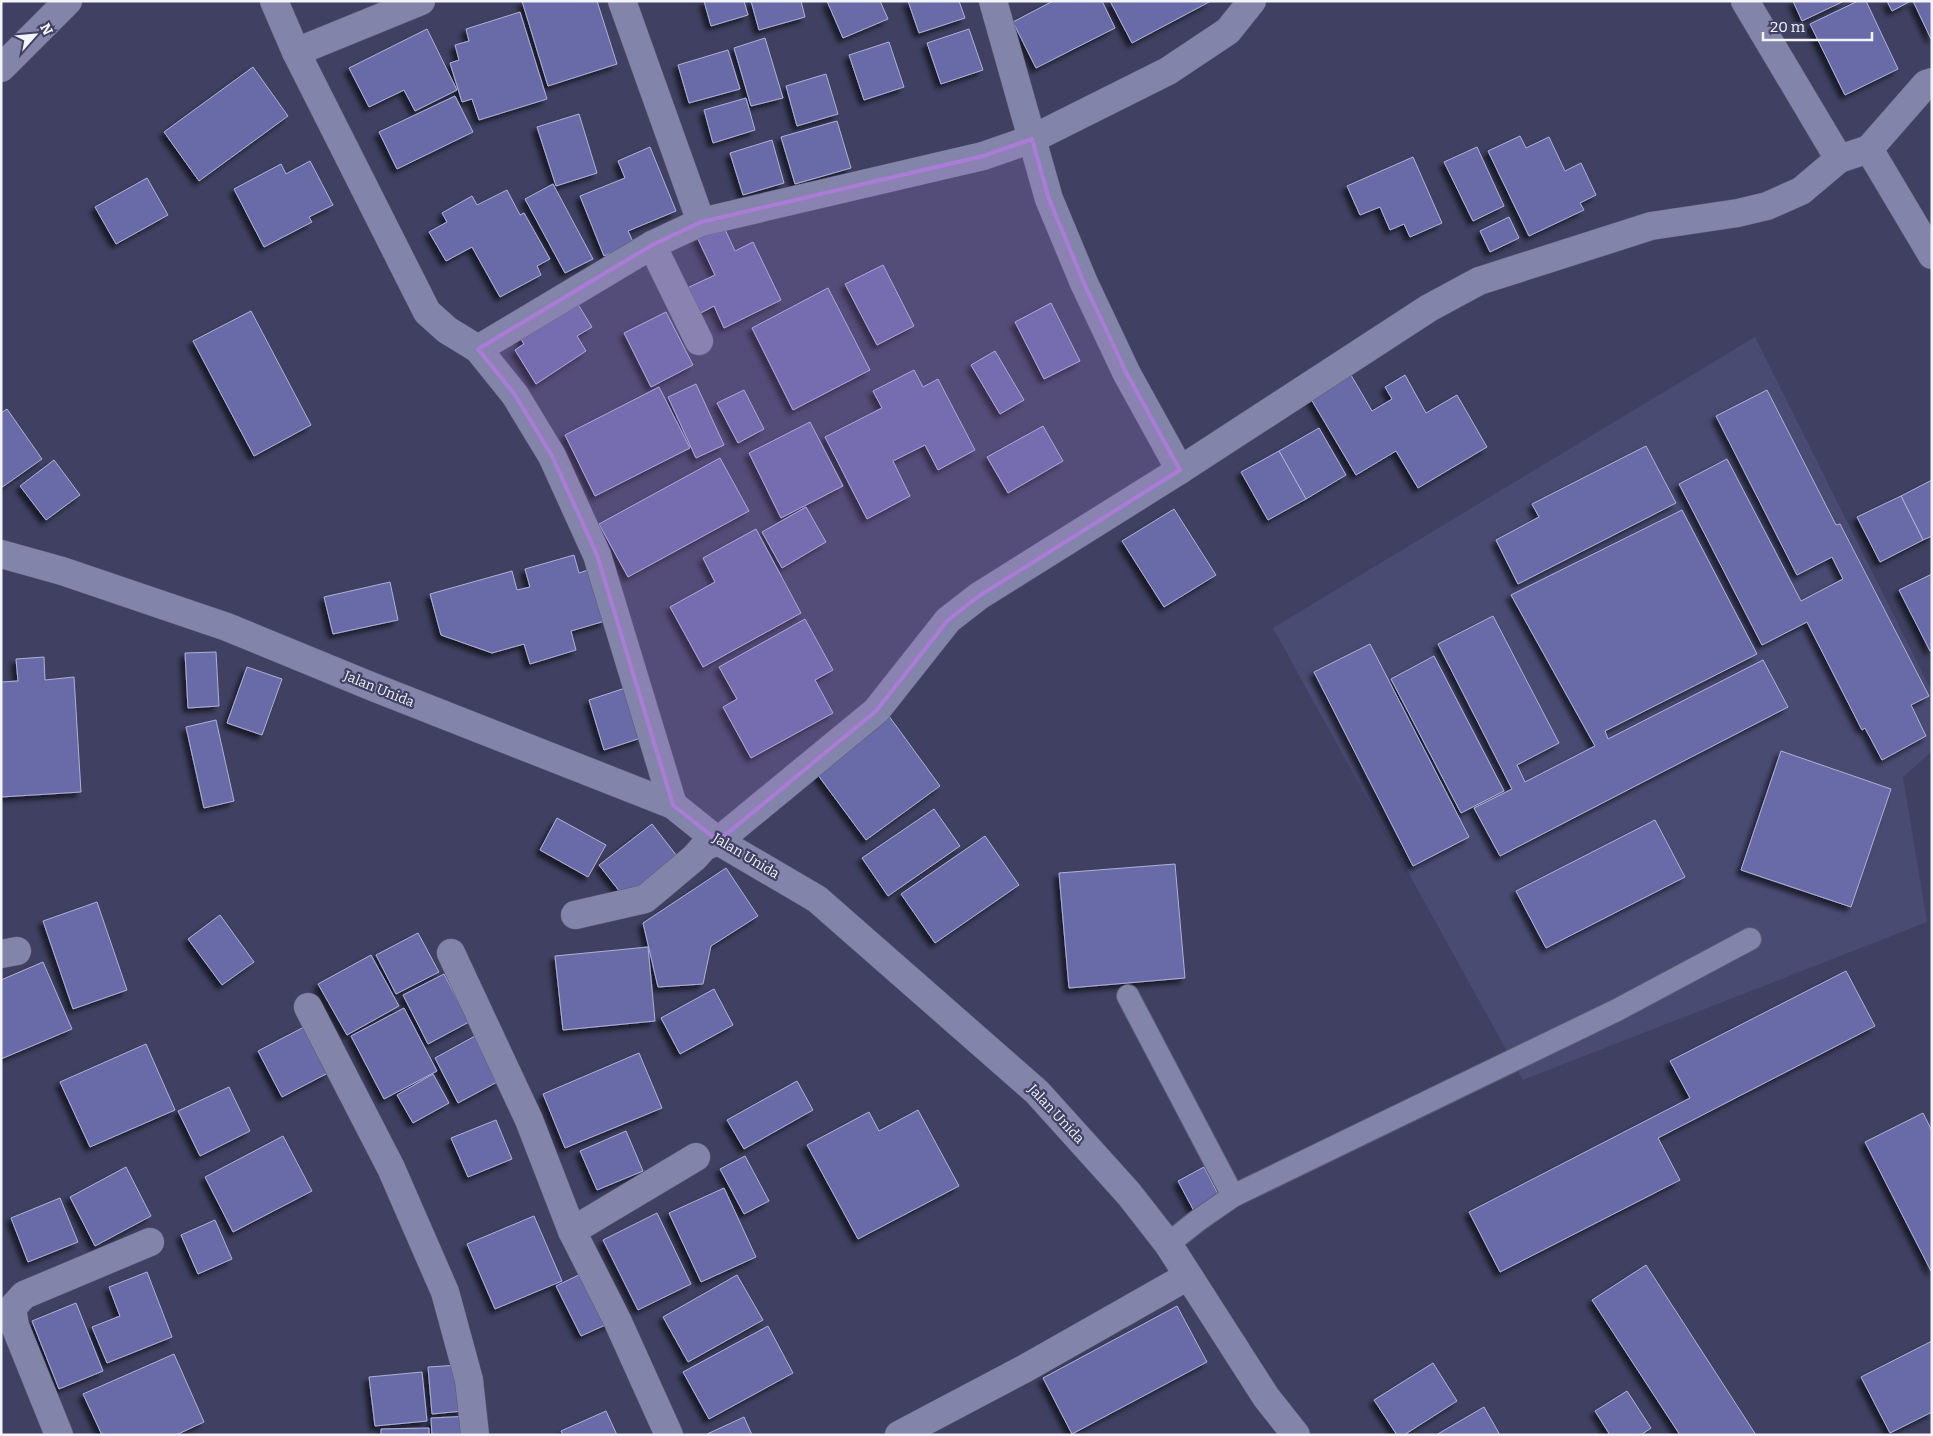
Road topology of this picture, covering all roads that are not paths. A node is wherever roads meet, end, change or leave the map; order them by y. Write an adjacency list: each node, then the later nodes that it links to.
1 (68, 1): 9 (street)
2 (274, 1): 8 (street)
3 (421, 1): 8 (street)
4 (622, 1): 14 (street)
5 (993, 1): 11 (street)
6 (1252, 1): 11 (street)
7 (1745, 1): 13 (street)
8 (296, 52): 18 (street)
9 (1, 68)
10 (1932, 82): 12 (street)
11 (1032, 139): 14 (street); 19 (street)
12 (1869, 149): 13 (street); 16 (street)
13 (1839, 159): 19 (street)
14 (701, 222): 15 (street)
15 (652, 245): 17 (street); 18 (street)
16 (1932, 255)
17 (699, 341)
18 (478, 349): 21 (street)
19 (1180, 470): 22 (street)
20 (1, 554): 21 (street, Jalan Unida)
21 (674, 805): 22 (street, Jalan Unida)
22 (718, 841): 23 (street); 32 (street, Jalan Unida)
23 (575, 915)
24 (1750, 939): 29 (lane)
25 (450, 954): 30 (street)
26 (1128, 996): 29 (lane)
27 (308, 1006): 35 (street)
28 (696, 1157): 30 (street)
29 (1233, 1196): 32 (lane)
30 (572, 1231): 36 (street)
31 (150, 1242): 34 (street)
32 (1168, 1244): 33 (street, Jalan Unida)
33 (1188, 1276): 37 (street); 38 (street, Jalan Unida)
34 (59, 1435)
35 (475, 1435)
36 (669, 1435)
37 (899, 1435)
38 (1296, 1435)

